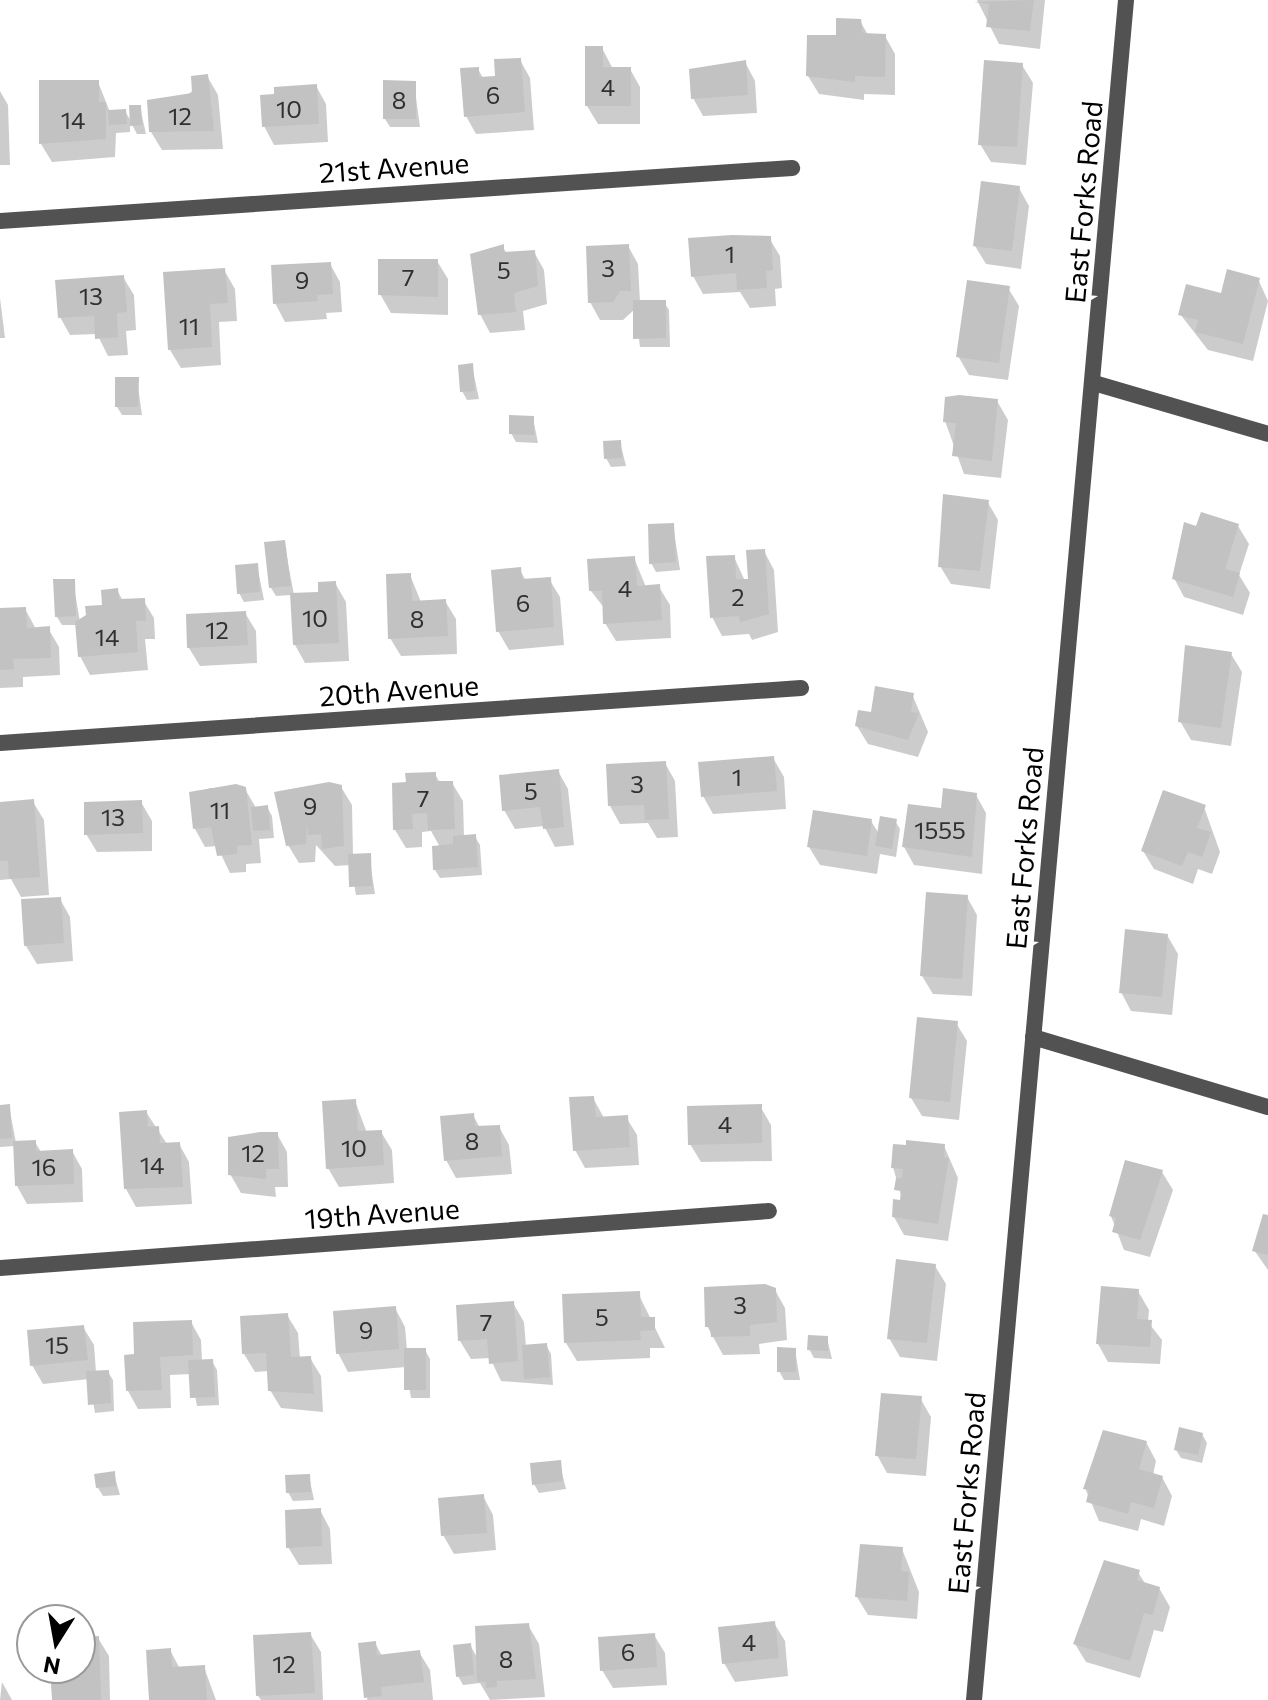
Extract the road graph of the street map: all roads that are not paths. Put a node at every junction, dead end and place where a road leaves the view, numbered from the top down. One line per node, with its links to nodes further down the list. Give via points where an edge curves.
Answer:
1 (1126, 0): 4 (street, East Forks Road)
2 (792, 168): 3 (street, 21st Avenue)
3 (0, 221)
4 (1094, 383): 5 (street); 8 (street, East Forks Road)
5 (1268, 434)
6 (801, 688): 7 (street, 20th Avenue)
7 (0, 743)
8 (1033, 1037): 9 (street); 12 (street, East Forks Road)
9 (1268, 1107)
10 (769, 1211): 11 (street, 19th Avenue)
11 (0, 1268)
12 (974, 1700)

